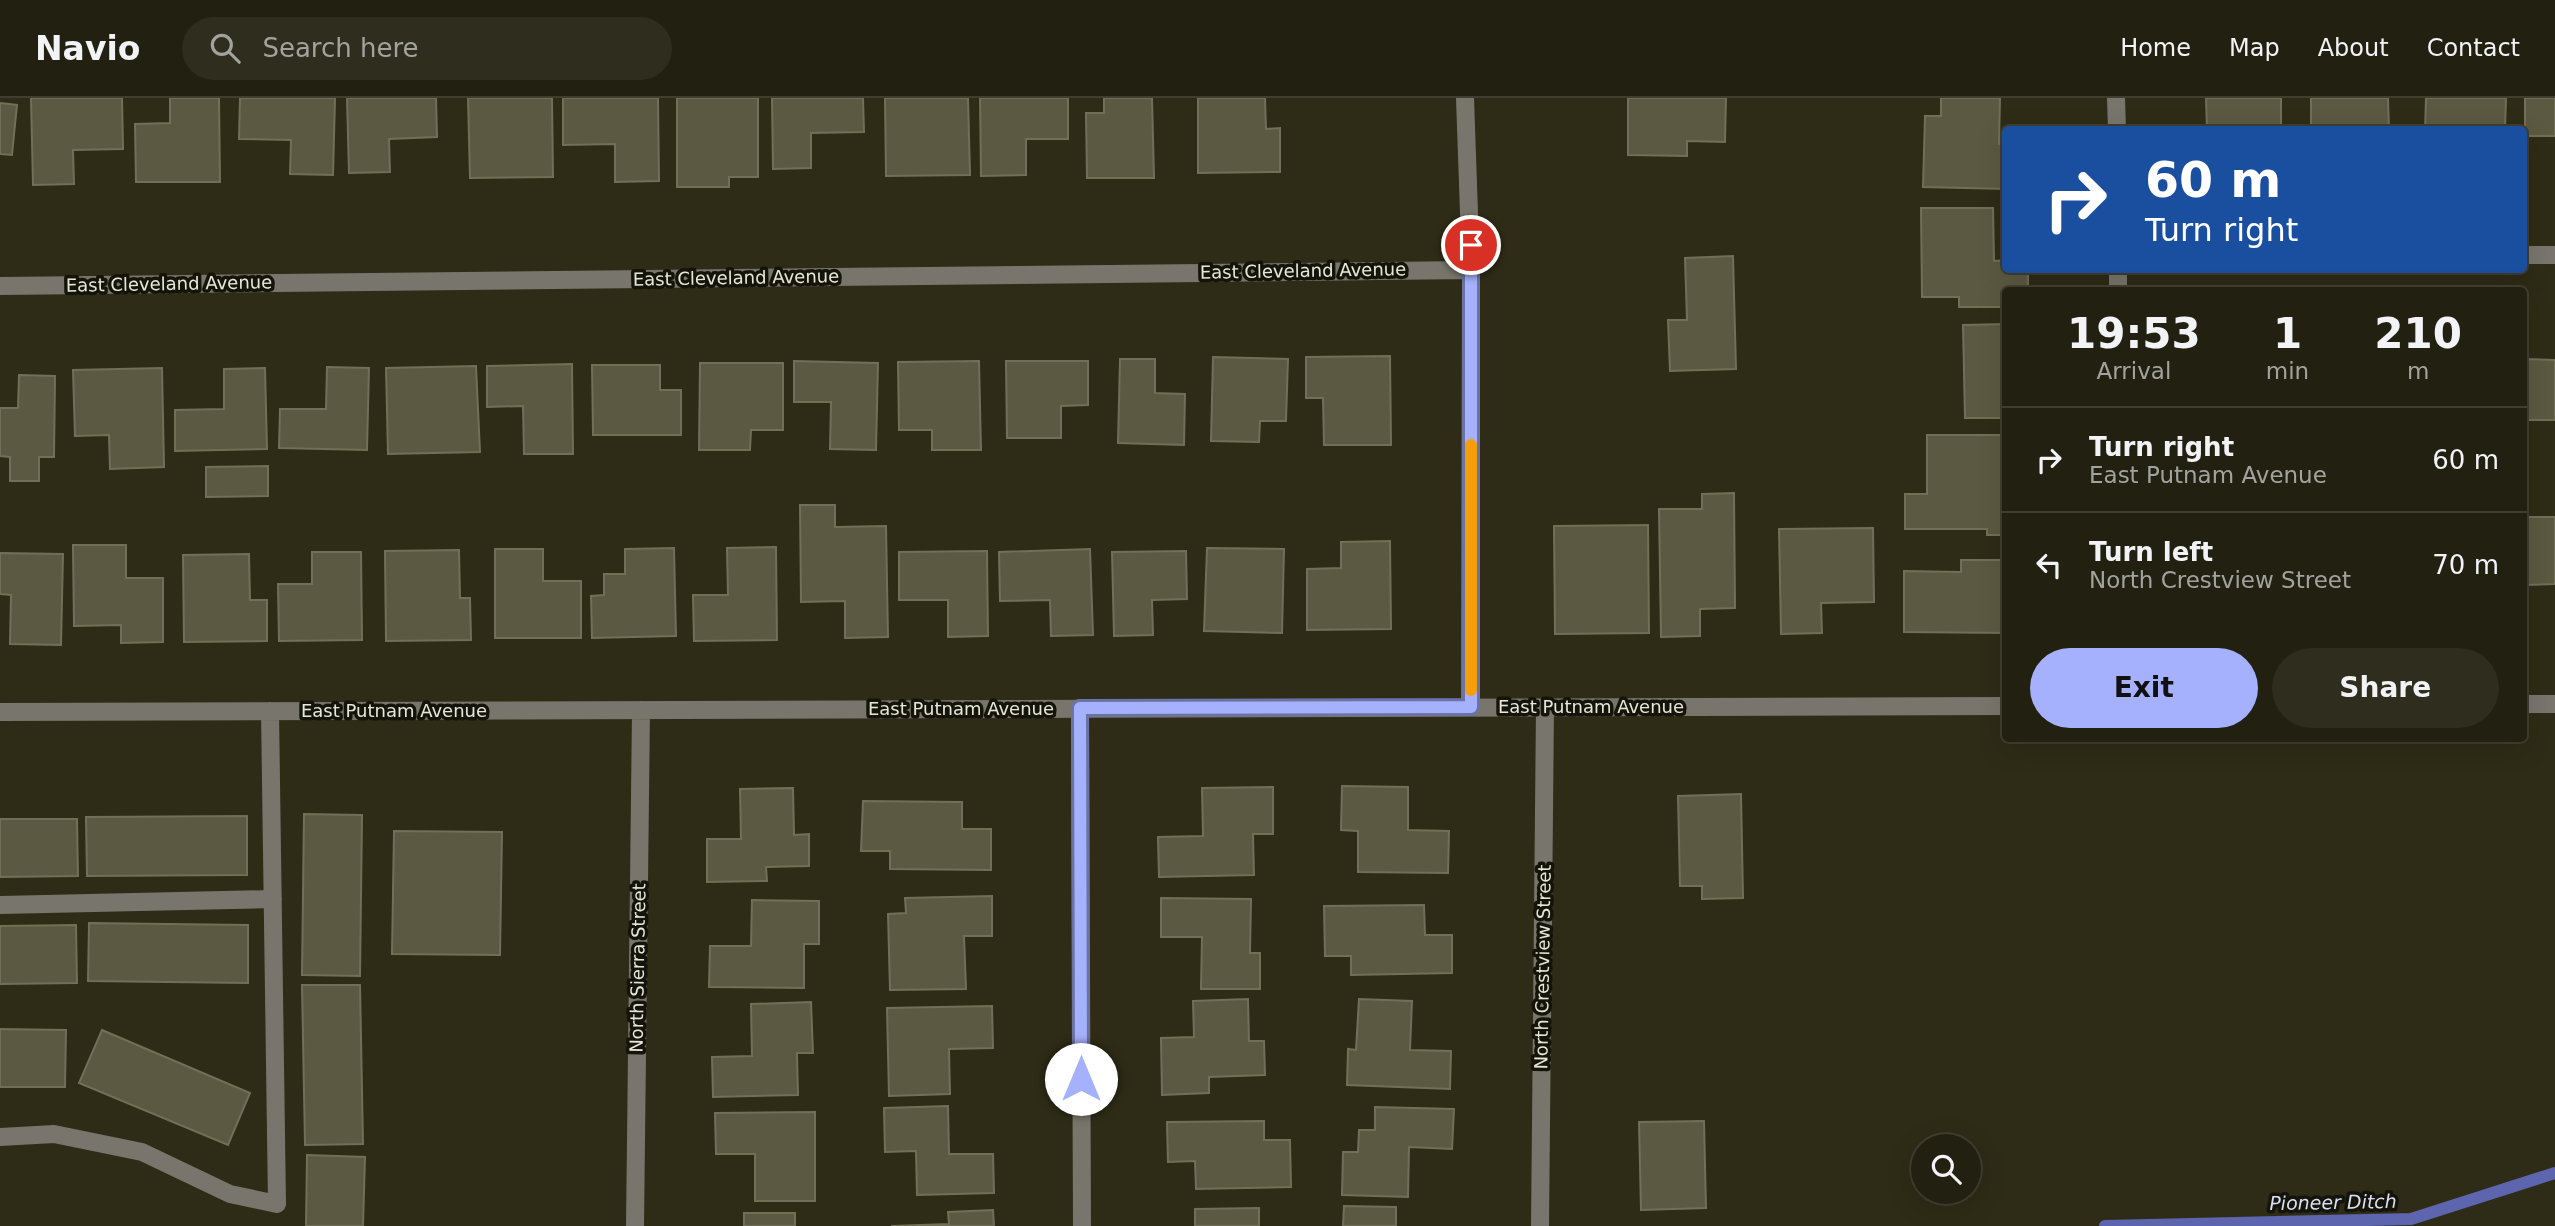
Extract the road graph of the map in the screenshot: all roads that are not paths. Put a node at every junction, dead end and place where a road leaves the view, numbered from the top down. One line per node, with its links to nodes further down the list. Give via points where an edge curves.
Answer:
1 (1465, 98): 6 (street)
2 (2116, 98): 3 (street)
3 (2117, 126)
4 (2527, 255): 5 (street)
5 (2555, 255)
6 (1472, 270): 7 (street, East Cleveland Avenue); 11 (street)
7 (0, 286)
8 (2527, 704): 9 (street)
9 (2555, 704)
10 (2002, 706): 12 (street, East Putnam Avenue)
11 (1471, 707): 12 (street, East Putnam Avenue); 13 (street, East Putnam Avenue)
12 (1545, 707): 22 (street, North Crestview Street)
13 (1080, 708): 14 (street, East Putnam Avenue); 21 (street)
14 (641, 710): 15 (street, East Putnam Avenue); 20 (street, North Sierra Street)
15 (270, 711): 16 (street, East Putnam Avenue); 17 (street)
16 (0, 712)
17 (272, 900): 18 (street); 19 (street, via 277,1204 230,1194 142,1152 54,1134)
18 (0, 905)
19 (0, 1137)
20 (635, 1226)
21 (1082, 1226)
22 (1540, 1226)

